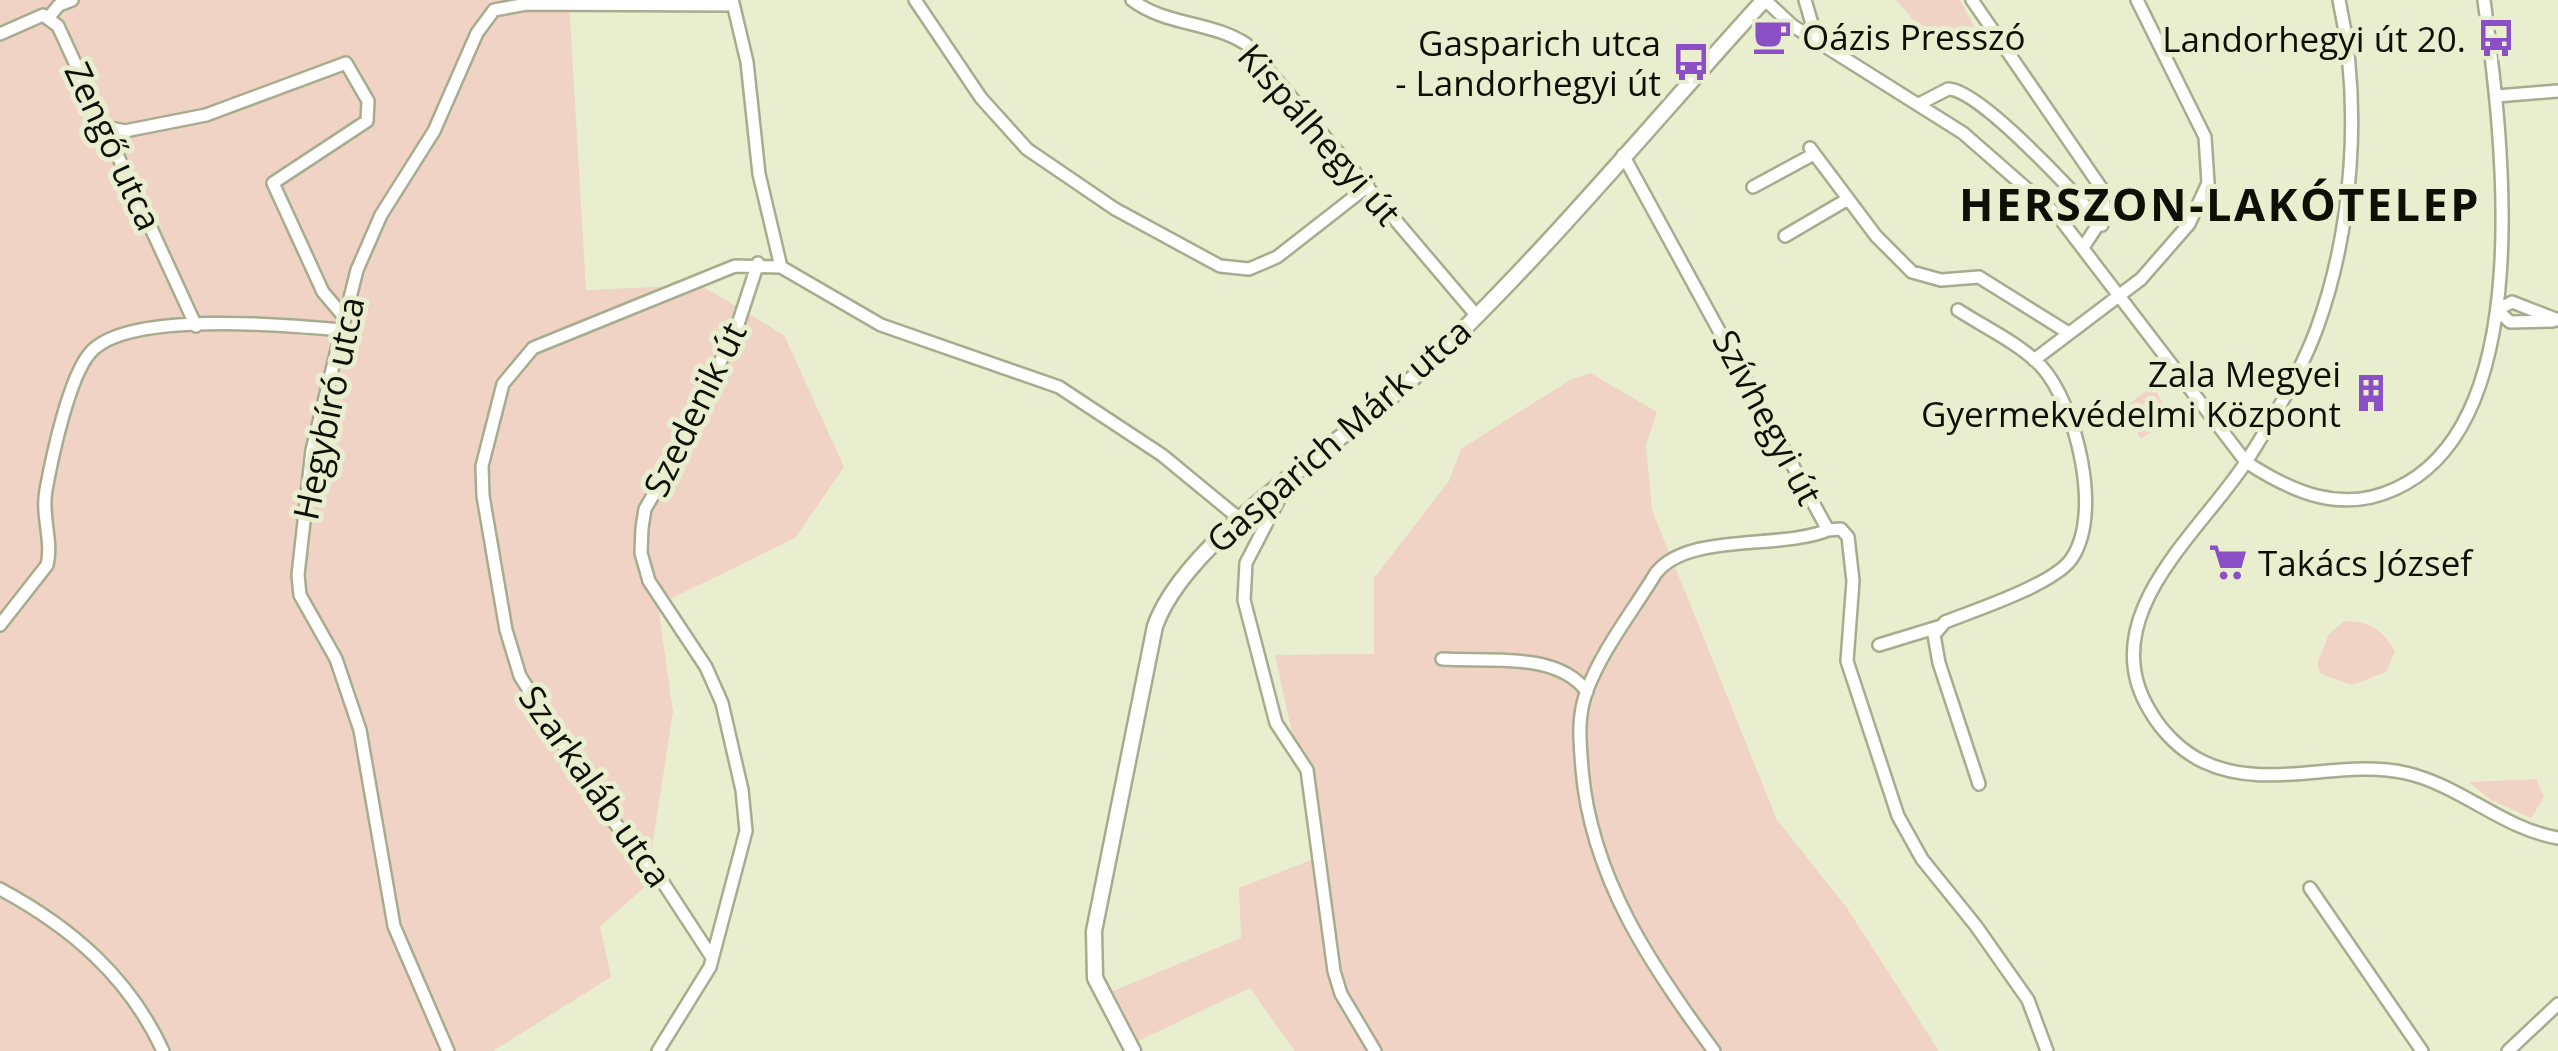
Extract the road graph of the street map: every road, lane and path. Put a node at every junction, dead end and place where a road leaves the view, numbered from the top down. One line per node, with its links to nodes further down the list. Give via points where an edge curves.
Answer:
1 (72, 0): 11 (street)
2 (914, 0): 19 (street, via 981,98 1027,149 1115,209 1220,266 1249,268 1277,258)
3 (1132, 0): 19 (street, Kispálhegyi út, via 1246,44)
4 (1764, 0): 13 (street); 18 (street, Gasparich Márk utca)
5 (1805, 0): 13 (street)
6 (1972, 0): 22 (street, via 2102,189)
7 (2136, 0): 27 (street, via 2199,121 2210,166 2188,224)
8 (2339, 0): 36 (street, via 2350,125 2336,261 2308,349)
9 (2484, 0): 15 (street)
10 (733, 3): 26 (street, via 758,174); 32 (street, Hegybíró utca, via 527,4 494,10 422,154 368,240)
11 (49, 17): 12 (street); 17 (street, Zengő utca)
12 (0, 34)
13 (1818, 41): 16 (street)
14 (2558, 92): 15 (street)
15 (2497, 96): 29 (street, via 2504,188)
16 (1921, 103): 22 (street, via 1948,89 1969,94); 24 (street, via 2020,179)
17 (106, 128): 32 (street, via 126,131 206,114 346,63 368,101 367,121 273,183); 33 (street, Zengő utca)
18 (1623, 155): 30 (street, Gasparich Márk utca); 39 (street, Szívhegyi út)
19 (1368, 186): 30 (street, Kispálhegyi út)
20 (1753, 187): 21 (street, via 1812,151)
21 (1848, 199): 23 (street); 34 (street, via 1912,272 1941,280 1980,277)
22 (2102, 225): 24 (street)
23 (1785, 236)
24 (2084, 246): 27 (street)
25 (758, 264): 26 (street, Szarkaláb utca); 49 (street, Szedenik út, via 738,324 645,509 642,528 649,582 706,668 722,704 742,790 744,850); 49 (street, Szarkaláb utca, via 717,273 533,348 504,384 482,466 506,630 520,676 603,808)
26 (781, 266): 38 (street, via 881,325 1058,387 1162,456)
27 (2121, 296): 34 (street); 36 (street)
28 (1958, 310): 35 (street)
29 (2497, 310): 31 (street, via 2512,302); 36 (street, via 2463,426 2437,461 2402,486 2363,500 2323,498 2284,486)
30 (1476, 315): 37 (street, Gasparich Márk utca, via 1414,377)
31 (2558, 320)
32 (344, 324): 33 (street); 52 (street, Hegybíró utca, via 312,450 300,595 343,677 360,730 394,926)
33 (196, 326): 40 (street, via 124,332 87,355 45,494 47,566)
34 (2068, 332): 35 (street)
35 (2034, 360): 41 (street, via 2061,398 2076,439 2085,494 2080,543 2052,575)
36 (2246, 462): 46 (street, via 2139,614 2134,662 2155,719 2185,750 2225,769 2404,773 2522,830)
37 (1288, 482): 38 (street, Gasparich Márk utca); 55 (street, via 1246,564 1246,621 1280,734 1308,770 1328,940 1341,994)
38 (1241, 520): 54 (street, Gasparich Márk utca, via 1192,564 1155,626 1096,913 1093,962 1102,998)
39 (1828, 530): 44 (street, via 1802,540 1717,547 1670,559); 57 (street, Szívhegyi út, via 1848,537 1853,581 1846,661 1906,836 2028,1000)
40 (0, 625)
41 (1938, 627): 42 (street); 45 (street, via 1939,663)
42 (1879, 646)
43 (1442, 659): 44 (street, via 1537,664 1576,678)
44 (1586, 692): 56 (street, via 1580,744 1585,808 1600,856 1652,965)
45 (1979, 784)
46 (2558, 838)
47 (2310, 888): 58 (street)
48 (0, 889): 51 (street, via 81,940 141,1009)
49 (712, 956): 53 (street, Szedenik út)
50 (2558, 1004): 59 (street)
51 (163, 1051)
52 (448, 1051)
53 (658, 1051)
54 (1133, 1051)
55 (1375, 1051)
56 (1714, 1051)
57 (2047, 1051)
58 (2422, 1051)
59 (2508, 1051)

